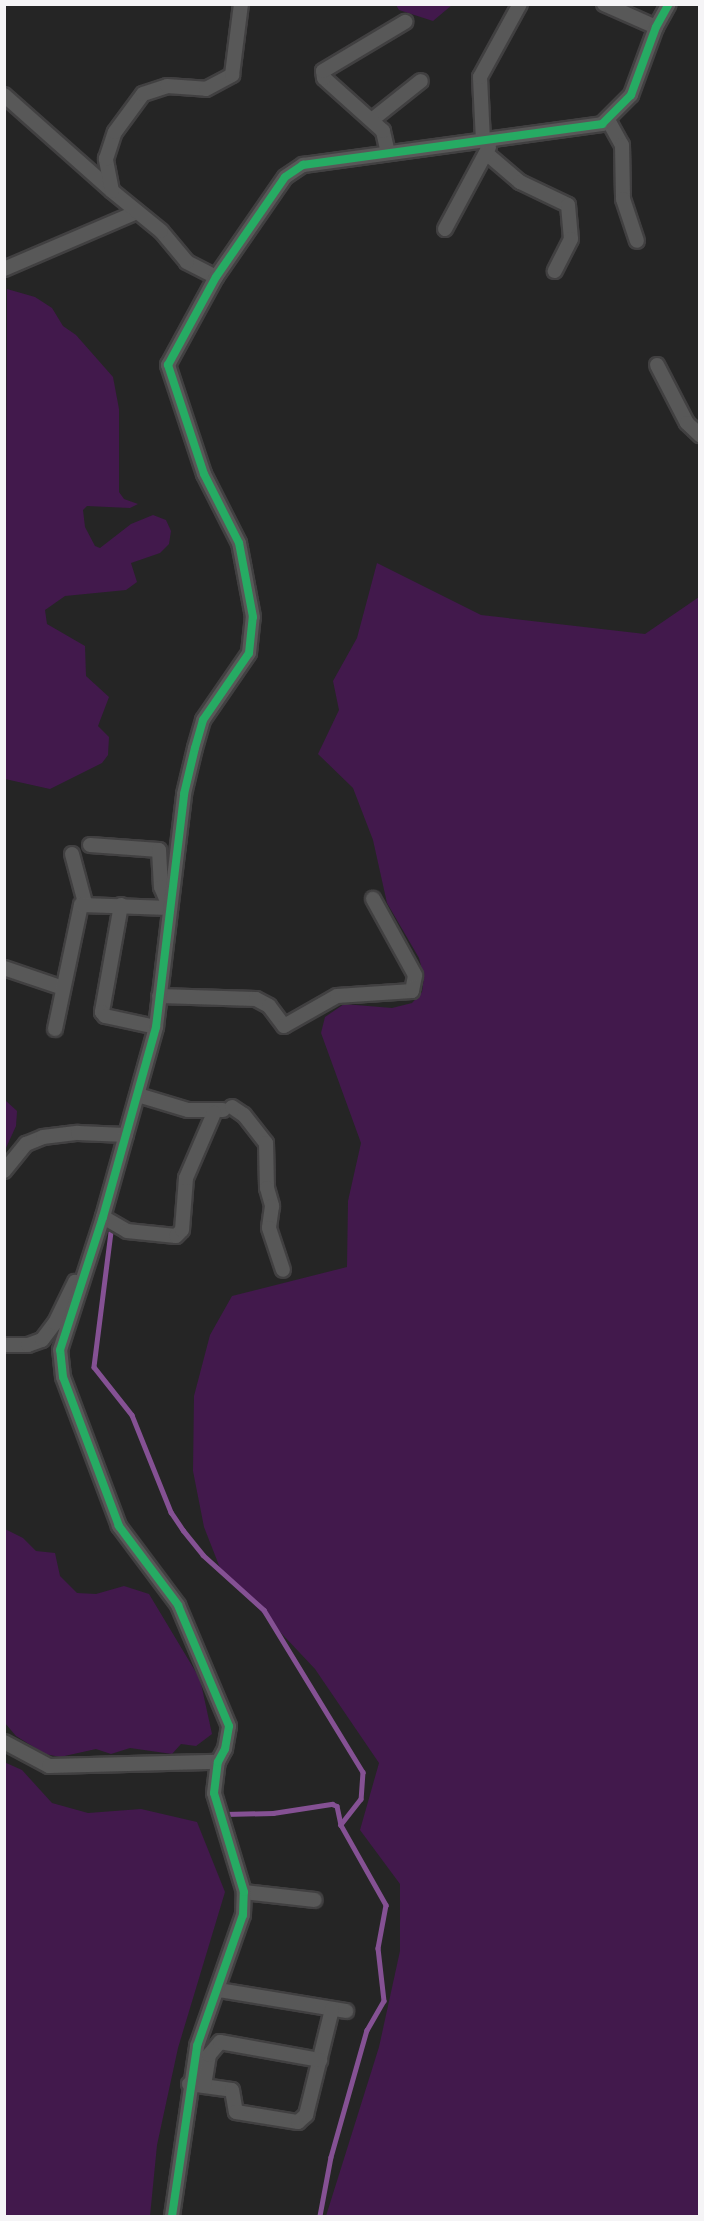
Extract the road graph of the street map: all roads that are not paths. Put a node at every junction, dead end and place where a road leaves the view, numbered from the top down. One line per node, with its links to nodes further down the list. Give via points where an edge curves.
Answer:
1 (241, 4): 13 (street, via 231,75 206,88 167,86 143,94 116,132 106,159)
2 (520, 4): 11 (street, via 480,77)
3 (604, 4): 6 (street)
4 (669, 4): 6 (street)
5 (405, 22): 9 (street, via 323,71 324,78)
6 (656, 27): 10 (street, via 632,95)
7 (421, 81): 9 (street)
8 (4, 95): 13 (street)
9 (373, 119): 12 (street, via 383,131)
10 (608, 120): 11 (street, via 582,130); 16 (street, via 622,145 623,199)
11 (487, 144): 12 (street); 15 (street); 18 (street, via 520,182 568,206 571,239)
12 (388, 153): 19 (street, via 303,165 285,177)
13 (112, 191): 14 (street)
14 (137, 212): 17 (street); 19 (street, via 187,262)
15 (445, 229)
16 (637, 241)
17 (4, 268)
18 (555, 271)
19 (216, 277): 27 (street, via 168,365 204,474 239,543 253,617 249,653 203,720 195,748 184,794)
20 (657, 365): 21 (street, via 687,423)
21 (699, 435)
22 (90, 845): 27 (street, via 159,850 161,887)
23 (72, 854): 25 (street)
24 (373, 899): 30 (street, via 416,975 412,991 337,996 284,1026 269,1006 256,999)
25 (85, 903): 26 (street); 29 (street, via 78,912)
26 (121, 905): 27 (street); 31 (street, via 102,1013)
27 (170, 908): 30 (street)
28 (4, 969): 29 (street)
29 (63, 988): 32 (street)
30 (159, 996): 31 (street)
31 (156, 1027): 33 (street)
32 (55, 1029)
33 (138, 1095): 34 (street, via 188,1110); 35 (street)
34 (214, 1113): 37 (street, via 186,1178 182,1230 176,1236 127,1230); 38 (street, via 234,1106 266,1143 267,1188 272,1206 269,1228)
35 (126, 1135): 36 (street, via 78,1133 43,1137 27,1144); 37 (street)
36 (4, 1170)
37 (103, 1218): 39 (street)
38 (283, 1270)
39 (81, 1283): 40 (street, via 72,1284 55,1323 42,1340 28,1345); 42 (street, via 63,1334 63,1377 118,1526 178,1605 223,1704 229,1726)
40 (4, 1345)
41 (4, 1742): 42 (street, via 50,1766)
42 (218, 1762): 43 (street, via 214,1793)
43 (244, 1892): 44 (street); 45 (street, via 239,1930)
44 (315, 1900)
45 (219, 1990): 46 (street, via 339,2010); 47 (street, via 197,2046)
46 (320, 2060): 48 (street, via 220,2042 209,2055); 48 (street, via 306,2115 298,2122 236,2112 232,2090)
47 (189, 2084): 48 (street); 49 (street)
48 (204, 2086)
49 (172, 2217)

